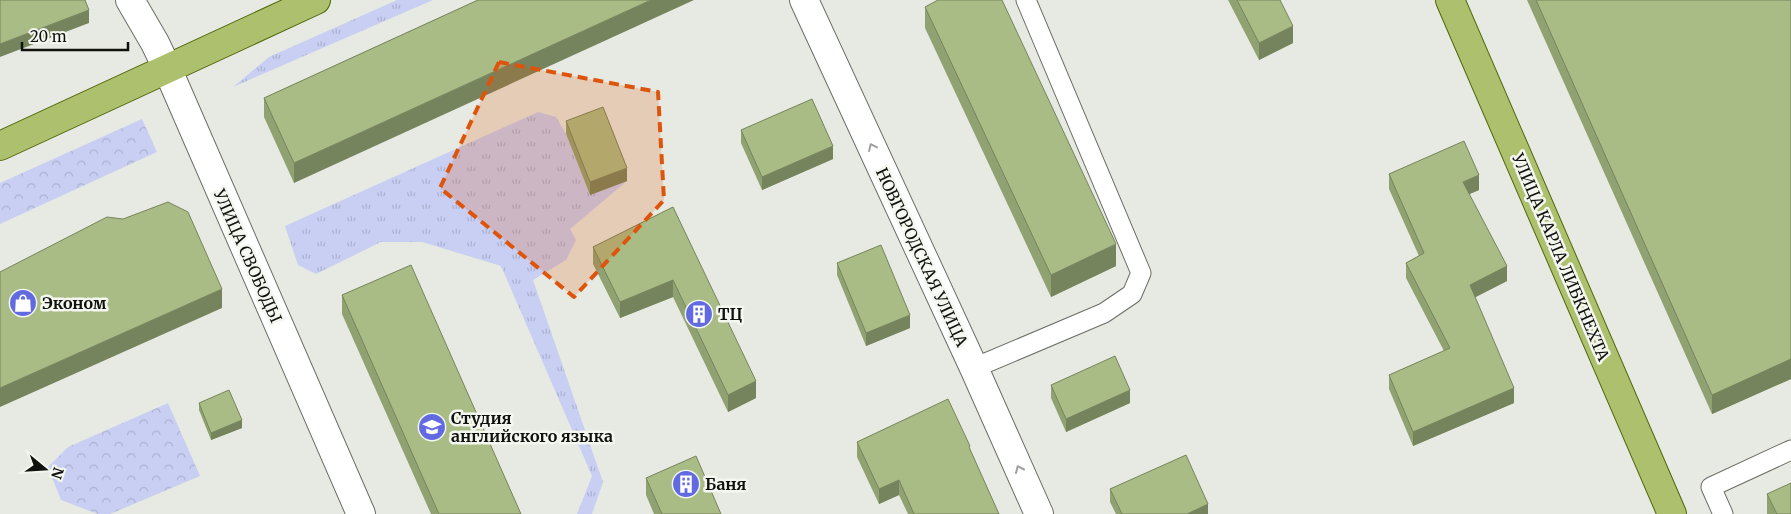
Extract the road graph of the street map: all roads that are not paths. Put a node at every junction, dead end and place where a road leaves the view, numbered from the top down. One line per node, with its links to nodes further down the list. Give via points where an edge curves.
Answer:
1 (130, 0): 6 (street, УЛИЦА СВОБОДЫ)
2 (316, 0): 6 (main road)
3 (804, 0): 8 (street, НОВГОРОДСКАЯ УЛИЦА, one-way to 3)
4 (1026, 0): 8 (lane, via 1141,273 1132,294 1104,313)
5 (1450, 0): 10 (main road, УЛИЦА КАРЛА ЛИБКНЕХТА)
6 (167, 68): 7 (main road); 11 (street, УЛИЦА СВОБОДЫ)
7 (0, 146)
8 (974, 368): 12 (street, НОВГОРОДСКАЯ УЛИЦА, one-way to 8)
9 (1791, 450): 13 (lane, via 1711,487)
10 (1666, 512)
11 (361, 514)
12 (1039, 514)
13 (1723, 514)

